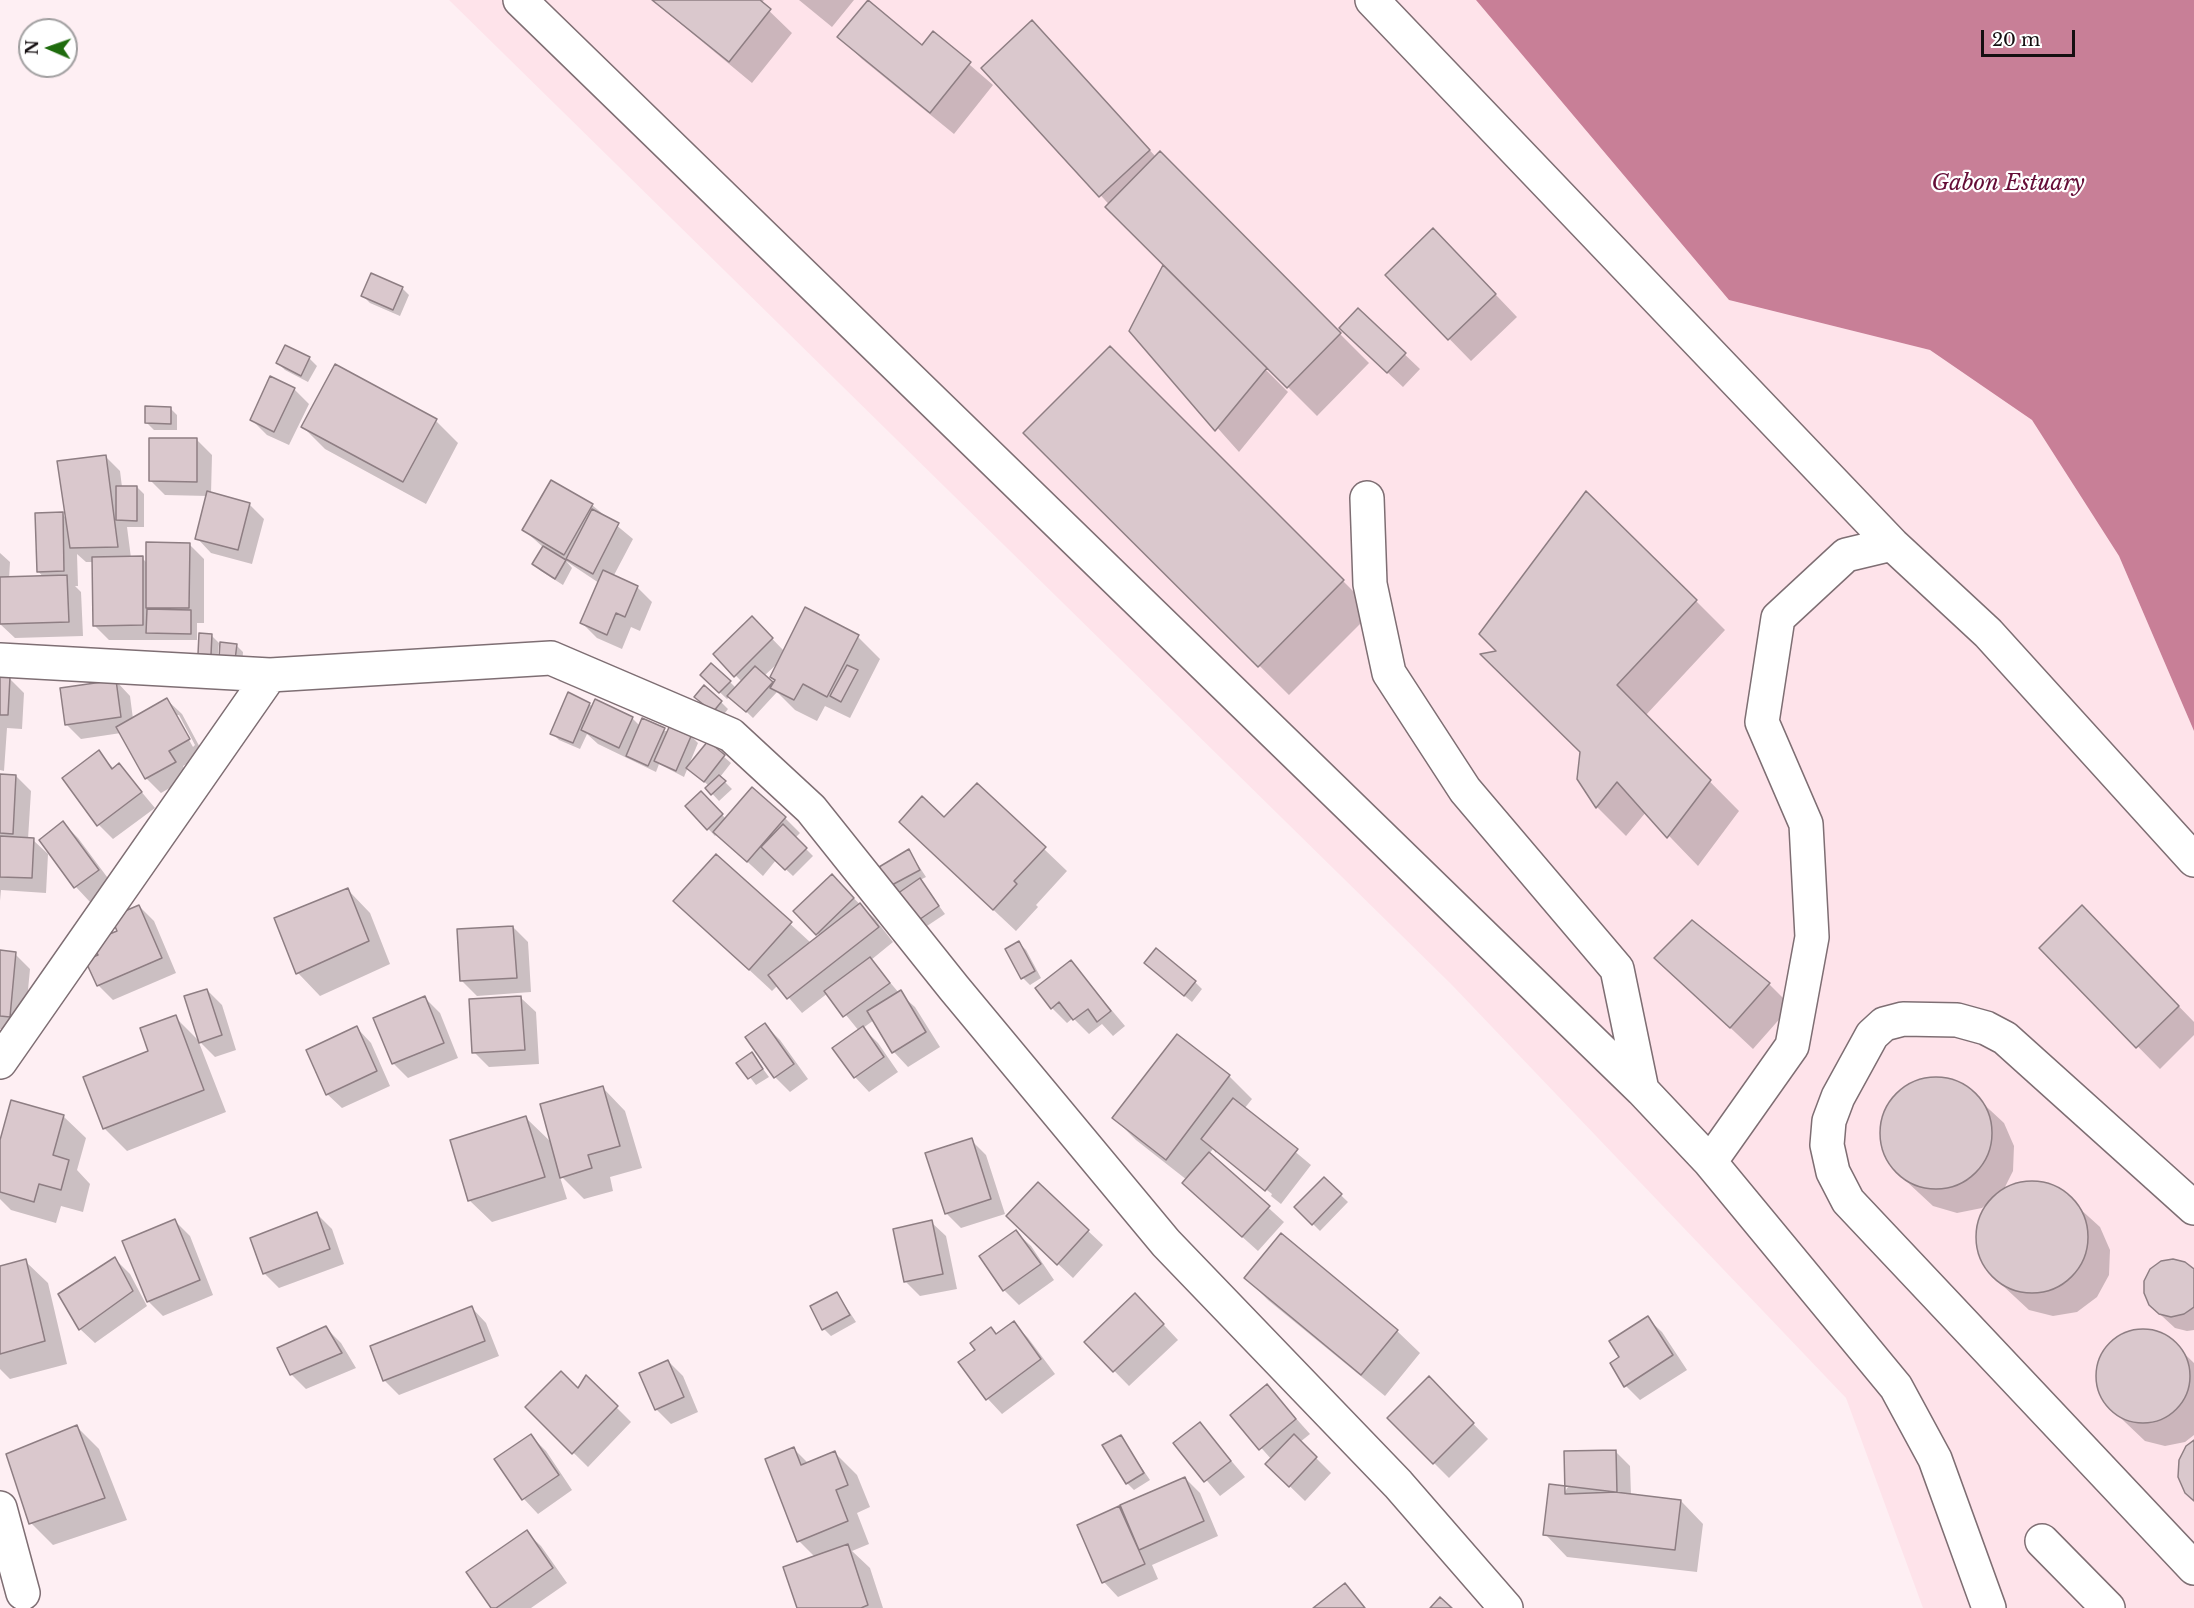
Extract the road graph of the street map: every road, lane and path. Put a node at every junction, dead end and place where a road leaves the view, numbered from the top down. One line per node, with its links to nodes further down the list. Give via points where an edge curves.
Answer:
1 (520, 0): 9 (street)
2 (1372, 0): 4 (street)
3 (1367, 498): 9 (street, via 1370,584 1389,673 1465,790 1617,969)
4 (1892, 544): 7 (street, via 1988,633); 10 (street, via 1846,555 1778,618 1762,722 1806,824 1812,938 1792,1046)
5 (0, 660): 6 (street)
6 (270, 675): 8 (street); 17 (street, via 551,658 731,735 811,809 1166,1243 1398,1484)
7 (2194, 860)
8 (0, 1062)
9 (1642, 1090): 10 (street)
10 (1710, 1162): 18 (street, via 1896,1387 1935,1459)
11 (2194, 1208): 14 (street, via 2006,1038 1957,1020 1903,1019 1884,1024 1866,1046 1829,1121 1827,1145 1833,1172 1848,1201)
12 (0, 1508): 15 (street)
13 (2042, 1540): 16 (street)
14 (2194, 1568)
15 (23, 1593)
16 (2106, 1607)
17 (1506, 1608)
18 (1989, 1608)

